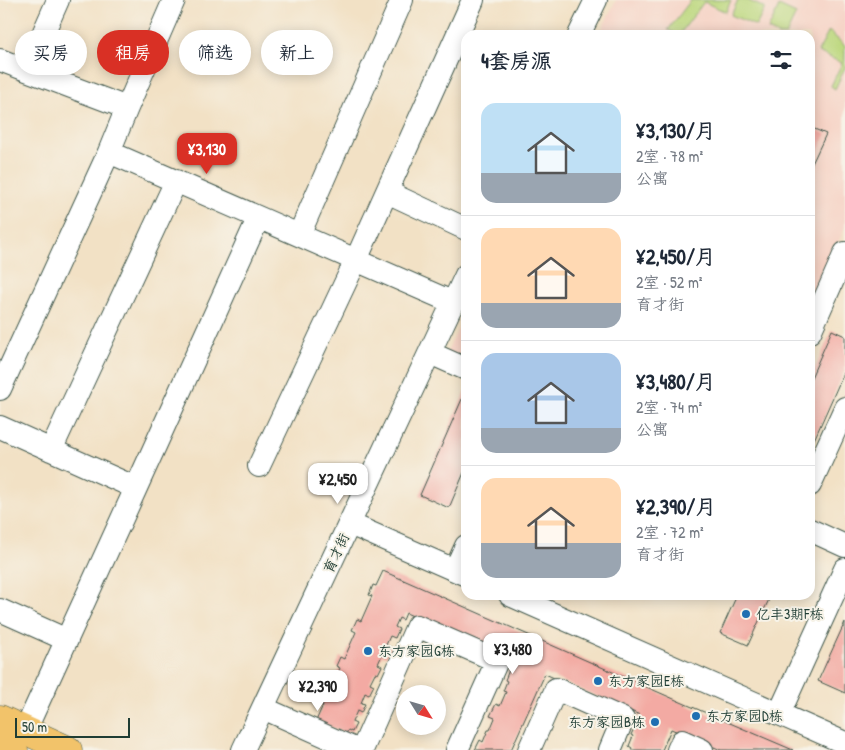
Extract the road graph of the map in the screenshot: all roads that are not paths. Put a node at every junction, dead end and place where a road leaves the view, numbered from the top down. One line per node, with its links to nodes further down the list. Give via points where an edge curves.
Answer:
1 (58, 0): 6 (street)
2 (174, 0): 11 (street)
3 (402, 0): 17 (street)
4 (596, 0): 7 (street)
5 (468, 2): 14 (street)
6 (44, 30)
7 (581, 30)
8 (0, 60): 9 (street)
9 (15, 66)
10 (39, 75): 11 (street)
11 (127, 108): 12 (street)
12 (109, 152): 13 (street); 25 (street)
13 (176, 181): 15 (street); 28 (street)
14 (387, 192): 16 (street); 19 (street)
15 (258, 219): 17 (street); 31 (street)
16 (461, 227)
17 (299, 235): 19 (street)
18 (845, 253): 22 (street)
19 (356, 260): 21 (street); 29 (street)
20 (461, 287): 21 (street, 育才街)
21 (454, 302): 23 (street, 育才街)
22 (815, 321)
23 (430, 353): 24 (street); 32 (street, 育才街)
24 (461, 367)
25 (0, 389)
26 (845, 408): 30 (street)
27 (0, 427): 28 (street)
28 (51, 450): 31 (street)
29 (259, 466)
30 (815, 474)
31 (136, 488): 39 (street)
32 (350, 524): 36 (street); 40 (street, 育才街)
33 (815, 532): 34 (street)
34 (845, 546)
35 (845, 569): 41 (street)
36 (460, 573)
37 (521, 600): 41 (street)
38 (0, 610): 39 (street)
39 (67, 640): 43 (street)
40 (263, 708): 47 (street, 育才街); 48 (street)
41 (779, 714): 45 (street)
42 (0, 719): 43 (highway)
43 (20, 740): 44 (highway); 46 (highway)
44 (0, 744)
45 (845, 744)
46 (68, 750)
47 (243, 750)
48 (357, 750)
49 (362, 750): 50 (street, via 417,626 497,661)
50 (457, 750)
51 (529, 750): 52 (street, via 556,689 623,720)
52 (610, 750)
53 (678, 750): 54 (street, via 682,741)
54 (702, 750)

